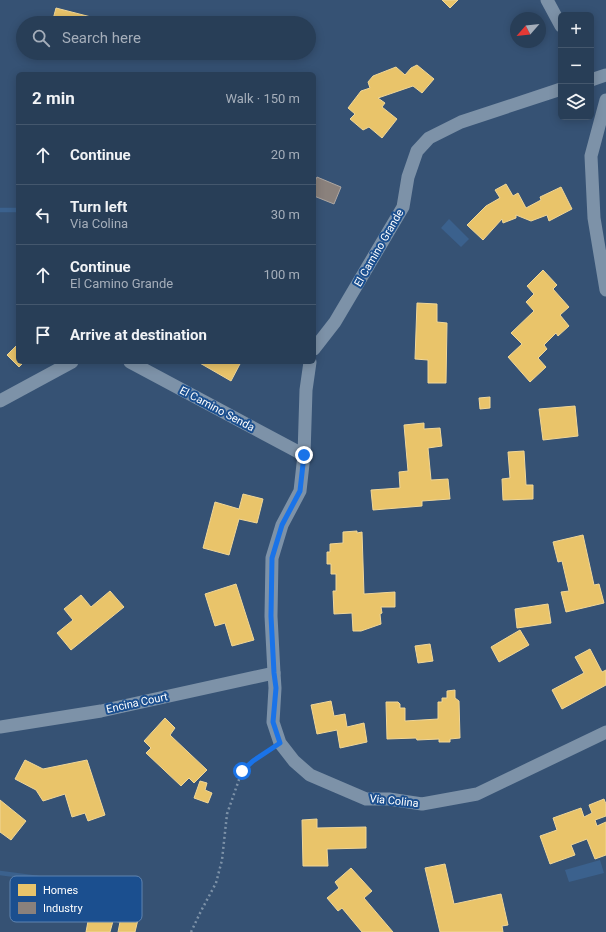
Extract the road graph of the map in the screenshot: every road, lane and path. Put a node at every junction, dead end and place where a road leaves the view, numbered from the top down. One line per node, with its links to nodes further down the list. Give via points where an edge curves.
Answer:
1 (547, 0): 2 (street)
2 (558, 20)
3 (606, 75): 4 (street)
4 (594, 79)
5 (558, 90): 8 (street, El Camino Grande, via 461,122 430,138 417,151 408,177 404,208 335,322)
6 (606, 100): 7 (street, via 592,156 594,218)
7 (606, 290)
8 (316, 346)
9 (68, 364): 12 (street)
10 (134, 364): 13 (street, El Camino Senda)
11 (310, 364): 13 (street, via 306,390)
12 (0, 401)
13 (304, 455): 14 (street, via 300,491 282,525 272,558 271,616)
14 (274, 673): 15 (street, Encina Court, via 101,711); 17 (street, Via Colina, via 276,688 273,722)
15 (0, 727)
16 (606, 732): 17 (street, Via Colina, via 477,794 422,804 389,799 366,799 310,775 294,761)
17 (280, 743): 18 (path, via 242,771 227,814 222,860 216,883)
18 (191, 932)

